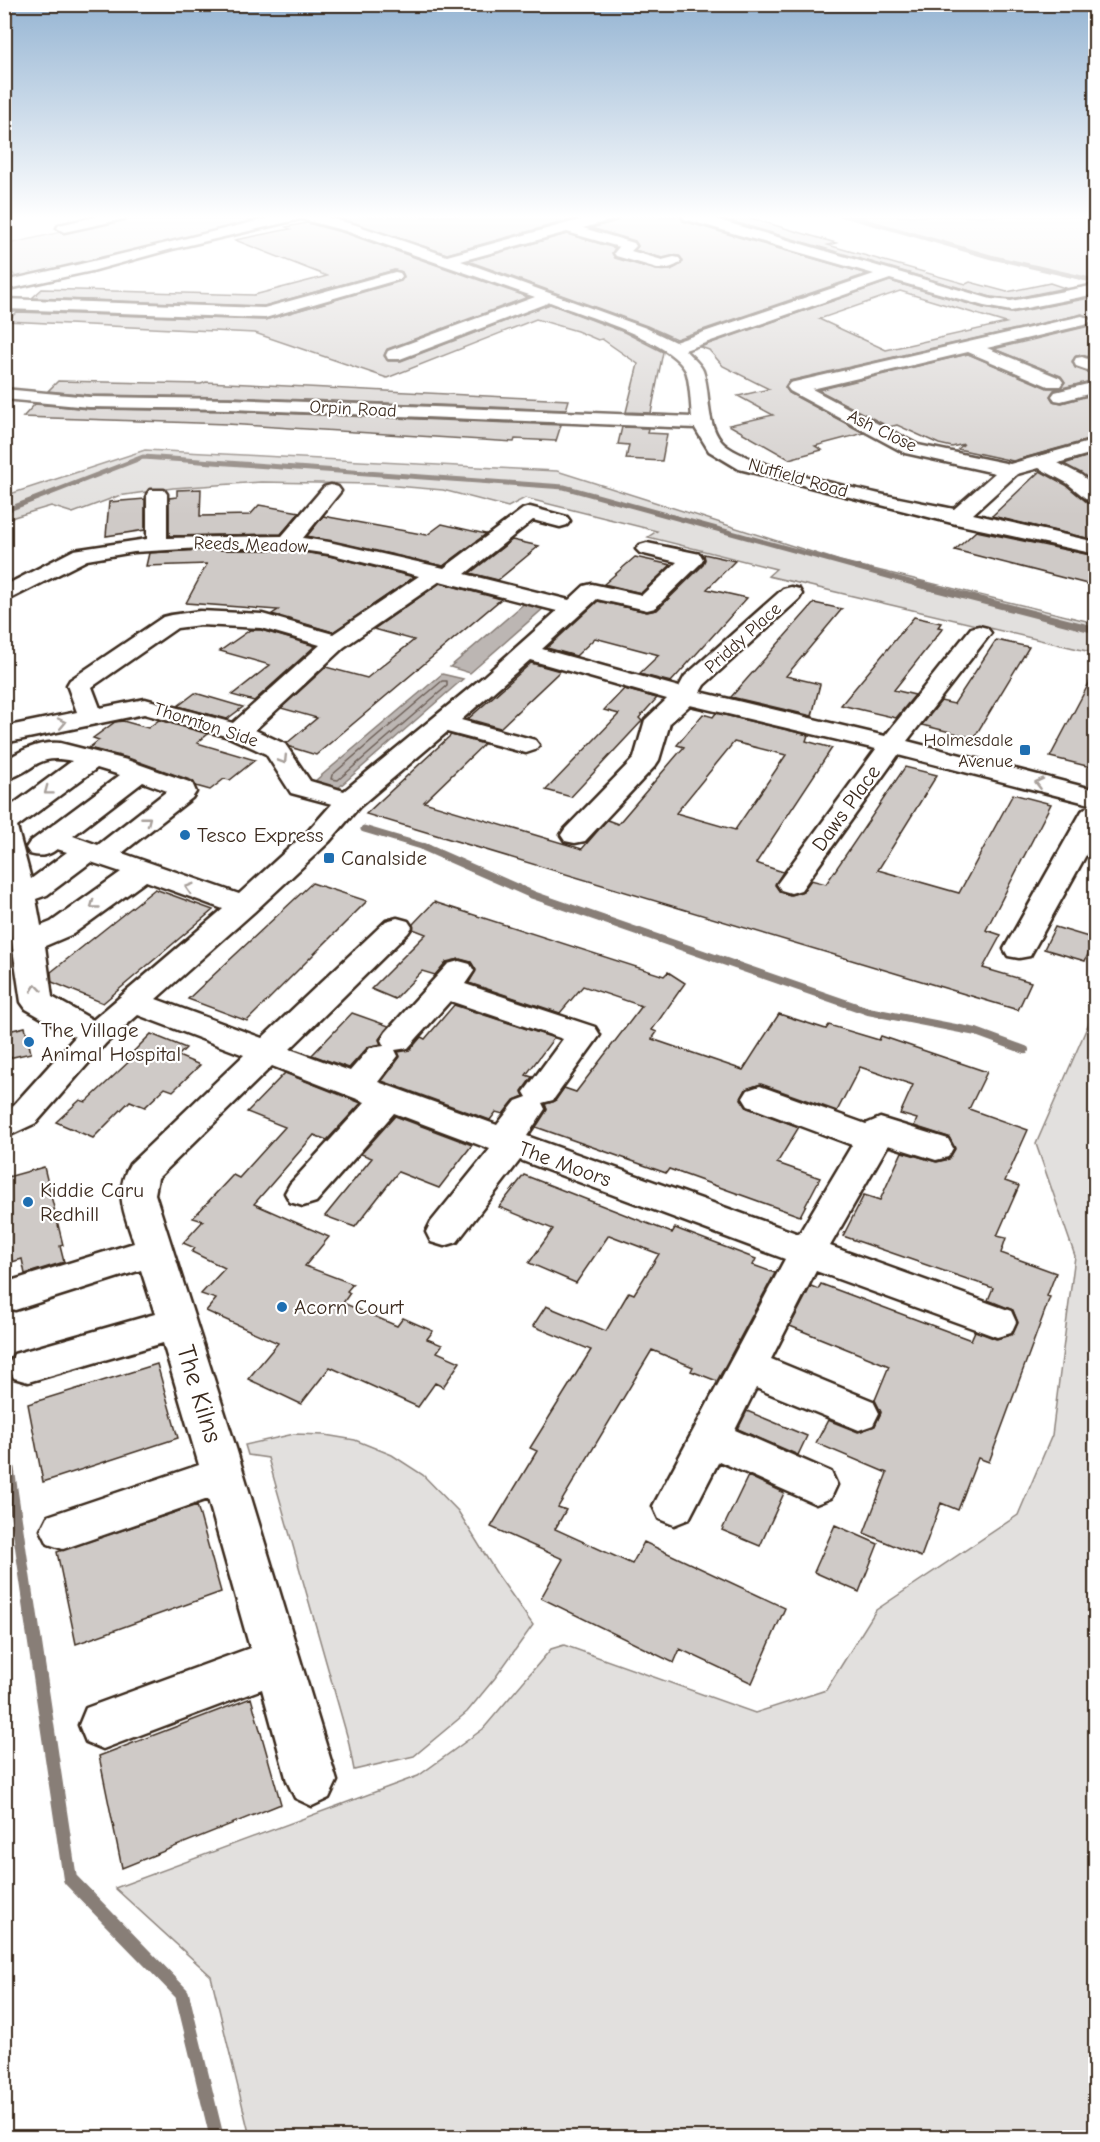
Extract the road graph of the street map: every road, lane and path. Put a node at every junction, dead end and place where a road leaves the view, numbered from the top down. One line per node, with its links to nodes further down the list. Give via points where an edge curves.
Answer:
1 (499, 316): 8 (street)
2 (600, 316): 7 (street, Nutfield Road)
3 (769, 316): 7 (street)
4 (1069, 316): 5 (street)
5 (1089, 323): 6 (street)
6 (968, 346): 9 (street, via 1058,389); 12 (street, Ash Close, via 795,387)
7 (673, 347): 13 (street, Nutfield Road, via 694,369)
8 (394, 355)
9 (1095, 387)
10 (4, 394): 13 (street, Orpin Road, via 74,401)
11 (878, 410): 12 (street)
12 (852, 417): 16 (street, Ash Close, via 912,449)
13 (701, 423): 20 (street, Nutfield Road, via 716,447 746,465)
14 (1095, 447): 15 (street)
15 (1041, 461): 16 (street); 19 (street, via 1074,479)
16 (1010, 470): 20 (street)
17 (330, 491): 22 (street)
18 (157, 494): 23 (street)
19 (1095, 497)
20 (956, 518): 24 (street, Nutfield Road)
21 (560, 521): 26 (street, via 530,513)
22 (288, 542): 23 (street, Reeds Meadow); 26 (street, Reeds Meadow)
23 (157, 545): 28 (street, Reeds Meadow, via 95,552 71,559)
24 (1095, 548)
25 (647, 549): 29 (street, via 692,559 647,603 592,591)
26 (442, 574): 29 (street); 31 (street)
27 (791, 594): 33 (street, Priddy Place)
28 (4, 596)
29 (574, 608): 32 (street)
30 (979, 633): 38 (street, Daws Place)
31 (336, 642): 34 (street, via 262,621 171,622 79,685); 36 (street)
32 (530, 646): 33 (street); 35 (street)
33 (689, 689): 38 (street); 47 (street, Priddy Place, via 658,720 646,760)
34 (91, 717): 36 (street, Thornton Side, via 145,706); 37 (street, Thornton Side, one-way to 34)
35 (443, 723): 39 (street); 45 (street)
36 (238, 732): 45 (street, Thornton Side, one-way to 45, via 276,749 300,787)
37 (4, 735)
38 (896, 739): 43 (street); 44 (street, one-way to 38); 52 (street, Daws Place)
39 (526, 745)
40 (92, 759): 41 (street, via 48,750); 42 (street); 49 (street, one-way to 49)
41 (4, 772)
42 (139, 773): 48 (street); 50 (street, one-way to 42, via 183,792 181,787)
43 (1095, 779)
44 (1095, 798)
45 (349, 801): 54 (street, via 319,836)
46 (1095, 811): 57 (street)
47 (576, 835)
48 (52, 838): 49 (street, via 35,851); 50 (street)
49 (7, 839): 53 (street)
50 (94, 854): 51 (street); 53 (street)
51 (141, 870): 54 (street, one-way to 51); 56 (street, one-way to 56, via 62,928)
52 (791, 884)
53 (20, 895): 56 (street)
54 (244, 906): 58 (street)
55 (397, 927): 60 (street, The Kilns)
56 (29, 942): 59 (street, one-way to 56, via 37,1002)
57 (1019, 949)
58 (135, 1002): 59 (street); 60 (street, The Moors)
59 (94, 1035): 64 (street, via 24,1115)
60 (265, 1052): 61 (street, The Moors); 70 (street, The Kilns, via 142,1173 137,1194)
61 (355, 1086): 62 (street, The Moors); 66 (street, via 453,979 584,1035 534,1100)
62 (388, 1098): 66 (street, The Moors); 68 (street)
63 (760, 1098): 65 (street)
64 (4, 1126)
65 (873, 1140): 67 (street, via 880,1130); 71 (street)
66 (508, 1143): 69 (street); 71 (street, The Moors)
67 (936, 1148)
68 (303, 1193)
69 (444, 1232)
70 (154, 1251): 72 (street); 74 (street, The Kilns)
71 (806, 1254): 73 (street, The Moors); 76 (street)
72 (15, 1295)
73 (997, 1322)
74 (177, 1323): 75 (street); 79 (street, The Kilns)
75 (28, 1366)
76 (747, 1366): 77 (street); 78 (street)
77 (859, 1413)
78 (710, 1438): 80 (street); 81 (street)
79 (223, 1475): 82 (street); 83 (street, The Kilns)
80 (816, 1485)
81 (674, 1506)
82 (63, 1530)
83 (277, 1661): 84 (street); 85 (street, The Kilns)
84 (103, 1725)
85 (312, 1781)

